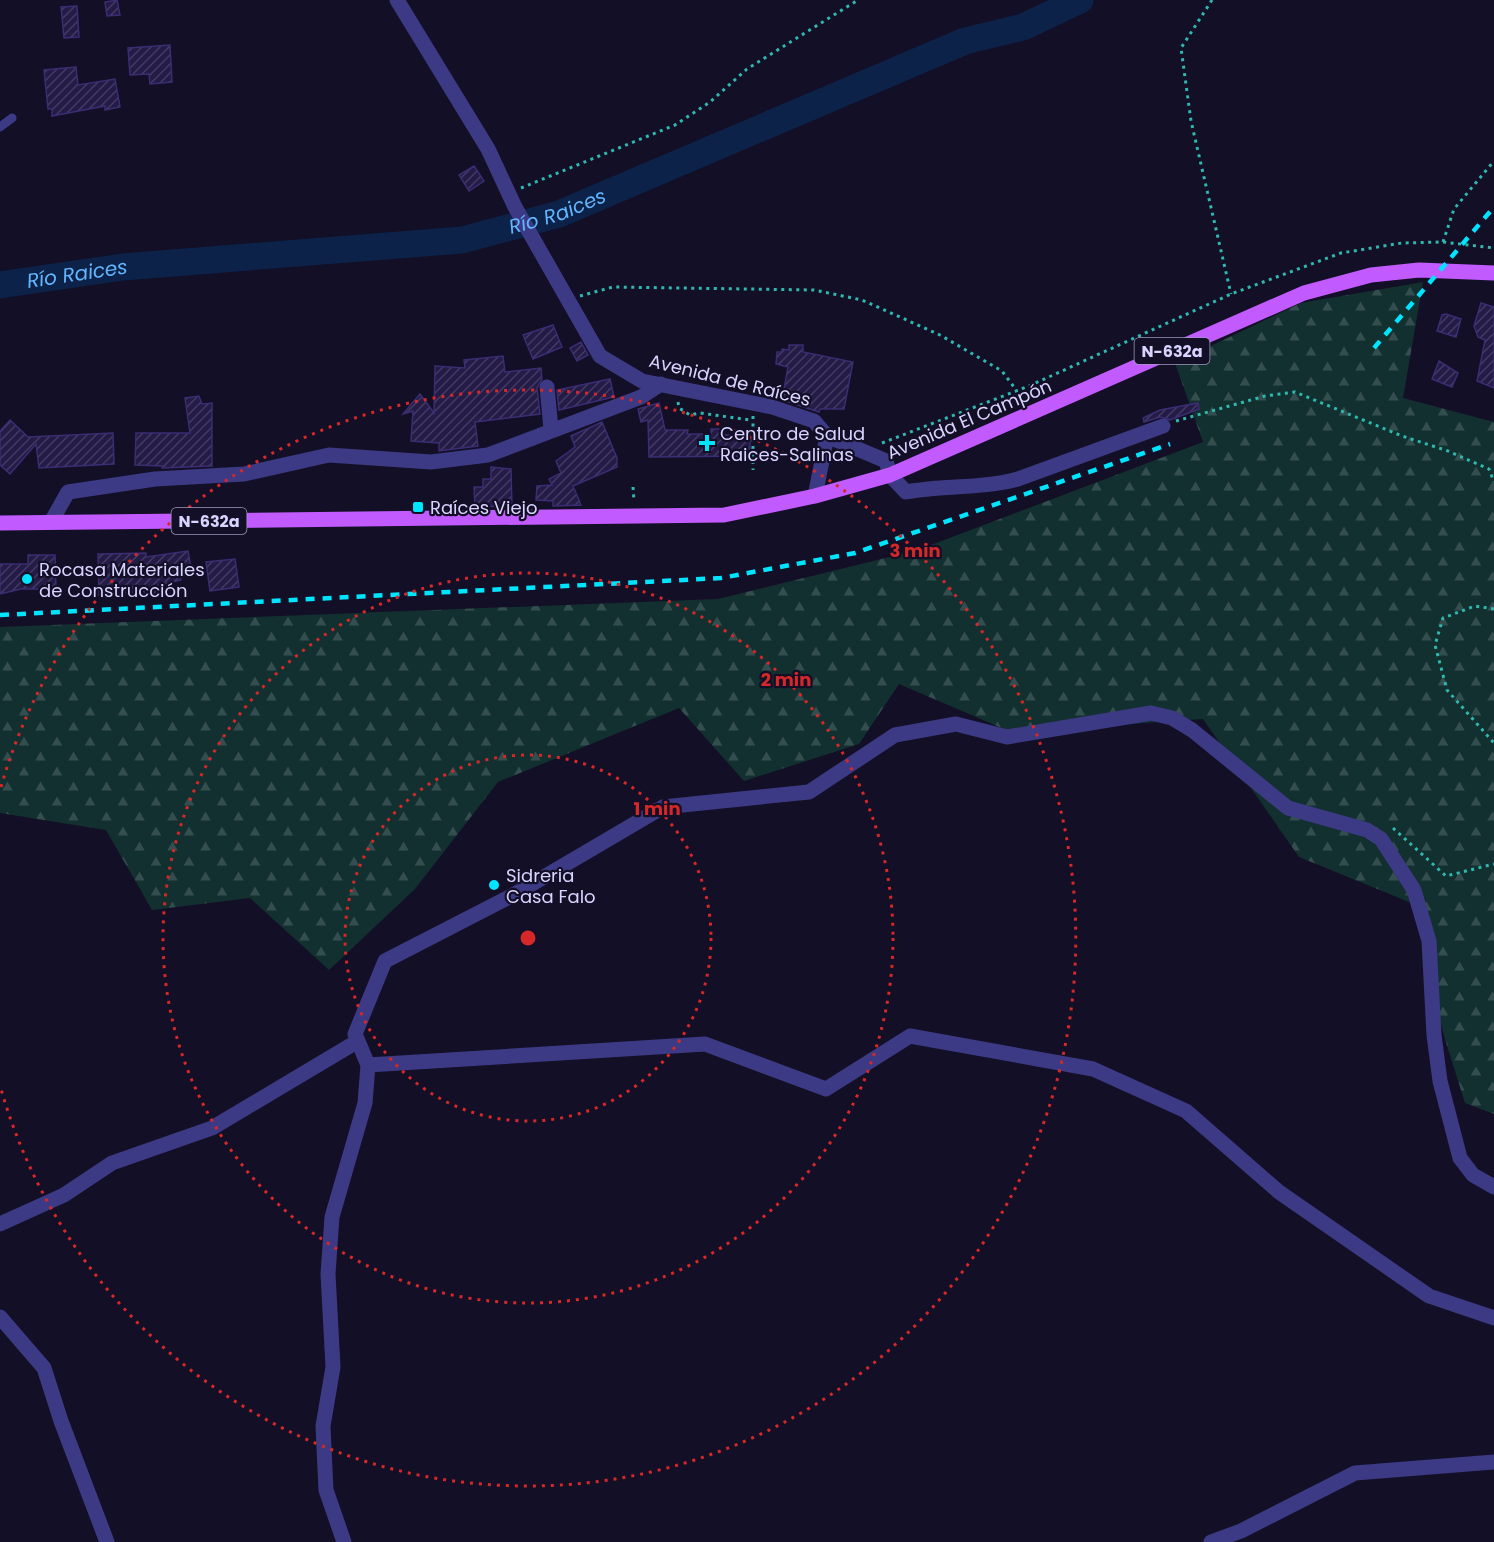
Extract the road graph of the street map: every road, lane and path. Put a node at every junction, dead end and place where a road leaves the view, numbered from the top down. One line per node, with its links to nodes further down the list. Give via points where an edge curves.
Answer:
1 (397, 0): 7 (street, Avenida de Raíces, via 488,149)
2 (858, 0): 7 (path, via 747,69 710,102 675,125 604,152)
3 (1212, 0): 11 (path, via 1181,48 1191,121)
4 (12, 118): 5 (lane)
5 (0, 127)
6 (1494, 161): 8 (path, via 1454,209)
7 (512, 200): 12 (street, Avenida de Raíces)
8 (1443, 242): 9 (path); 11 (path, via 1402,243 1341,254)
9 (1494, 248)
10 (1494, 273): 24 (main road, Avenida El Campón / N-632a, via 1419,270 1371,275 1304,293)
11 (1231, 294): 15 (path)
12 (567, 299): 13 (street, Avenida de Raíces, via 600,356 642,381); 15 (path, via 613,287 814,290 862,300 940,335 1002,371)
13 (661, 384): 20 (street, via 641,397); 21 (street, Avenida de Raíces, via 771,407 814,421)
14 (547, 387): 20 (street)
15 (1017, 391): 22 (path)
16 (679, 408): 18 (path, via 690,415)
17 (753, 409): 18 (path)
18 (753, 420): 23 (path)
19 (1163, 426): 24 (street, via 994,485 906,492); 25 (path, via 1265,396 1295,392 1489,469)
20 (551, 429): 29 (street, via 488,454 431,462 329,455 244,474 154,479 68,492)
21 (827, 436): 22 (street, Avenida de Raíces); 28 (street)
22 (861, 450): 24 (street, Avenida de Raíces, via 886,461)
23 (753, 470)
24 (890, 475): 28 (main road, Avenida El Campón / N-632a)
25 (1494, 482)
26 (633, 487): 27 (path)
27 (634, 496)
28 (815, 496): 29 (main road, Avenida El Campón / N-632a, via 693,517)
29 (51, 522): 30 (main road, Avenida El Campón / N-632a)
30 (0, 523)
31 (1494, 609): 32 (path, via 1475,606 1443,618 1435,645 1447,690)
32 (1494, 743)
33 (1381, 839): 34 (path, via 1382,831 1392,828 1446,876); 35 (street, via 1367,830 1288,808 1192,730 1173,718 1151,713 1007,737 956,724 906,733 896,735 809,792 663,807 515,894 385,961 354,1034); 37 (street, via 1414,890 1429,941 1440,1081 1460,1158 1473,1175)
34 (1494, 864)
35 (358, 1041): 36 (street); 38 (street, via 212,1128 112,1163 64,1195)
36 (368, 1065): 40 (street, via 705,1044 826,1089 910,1035 1093,1069 1186,1111 1279,1192 1429,1296); 43 (street, via 365,1103 332,1217 328,1274 333,1367 323,1426 326,1490)
37 (1494, 1187)
38 (0, 1224)
39 (0, 1317): 42 (street, via 44,1368)
40 (1494, 1318)
41 (1494, 1462): 44 (street, via 1355,1473)
42 (107, 1542)
43 (344, 1542)
44 (1212, 1542)

